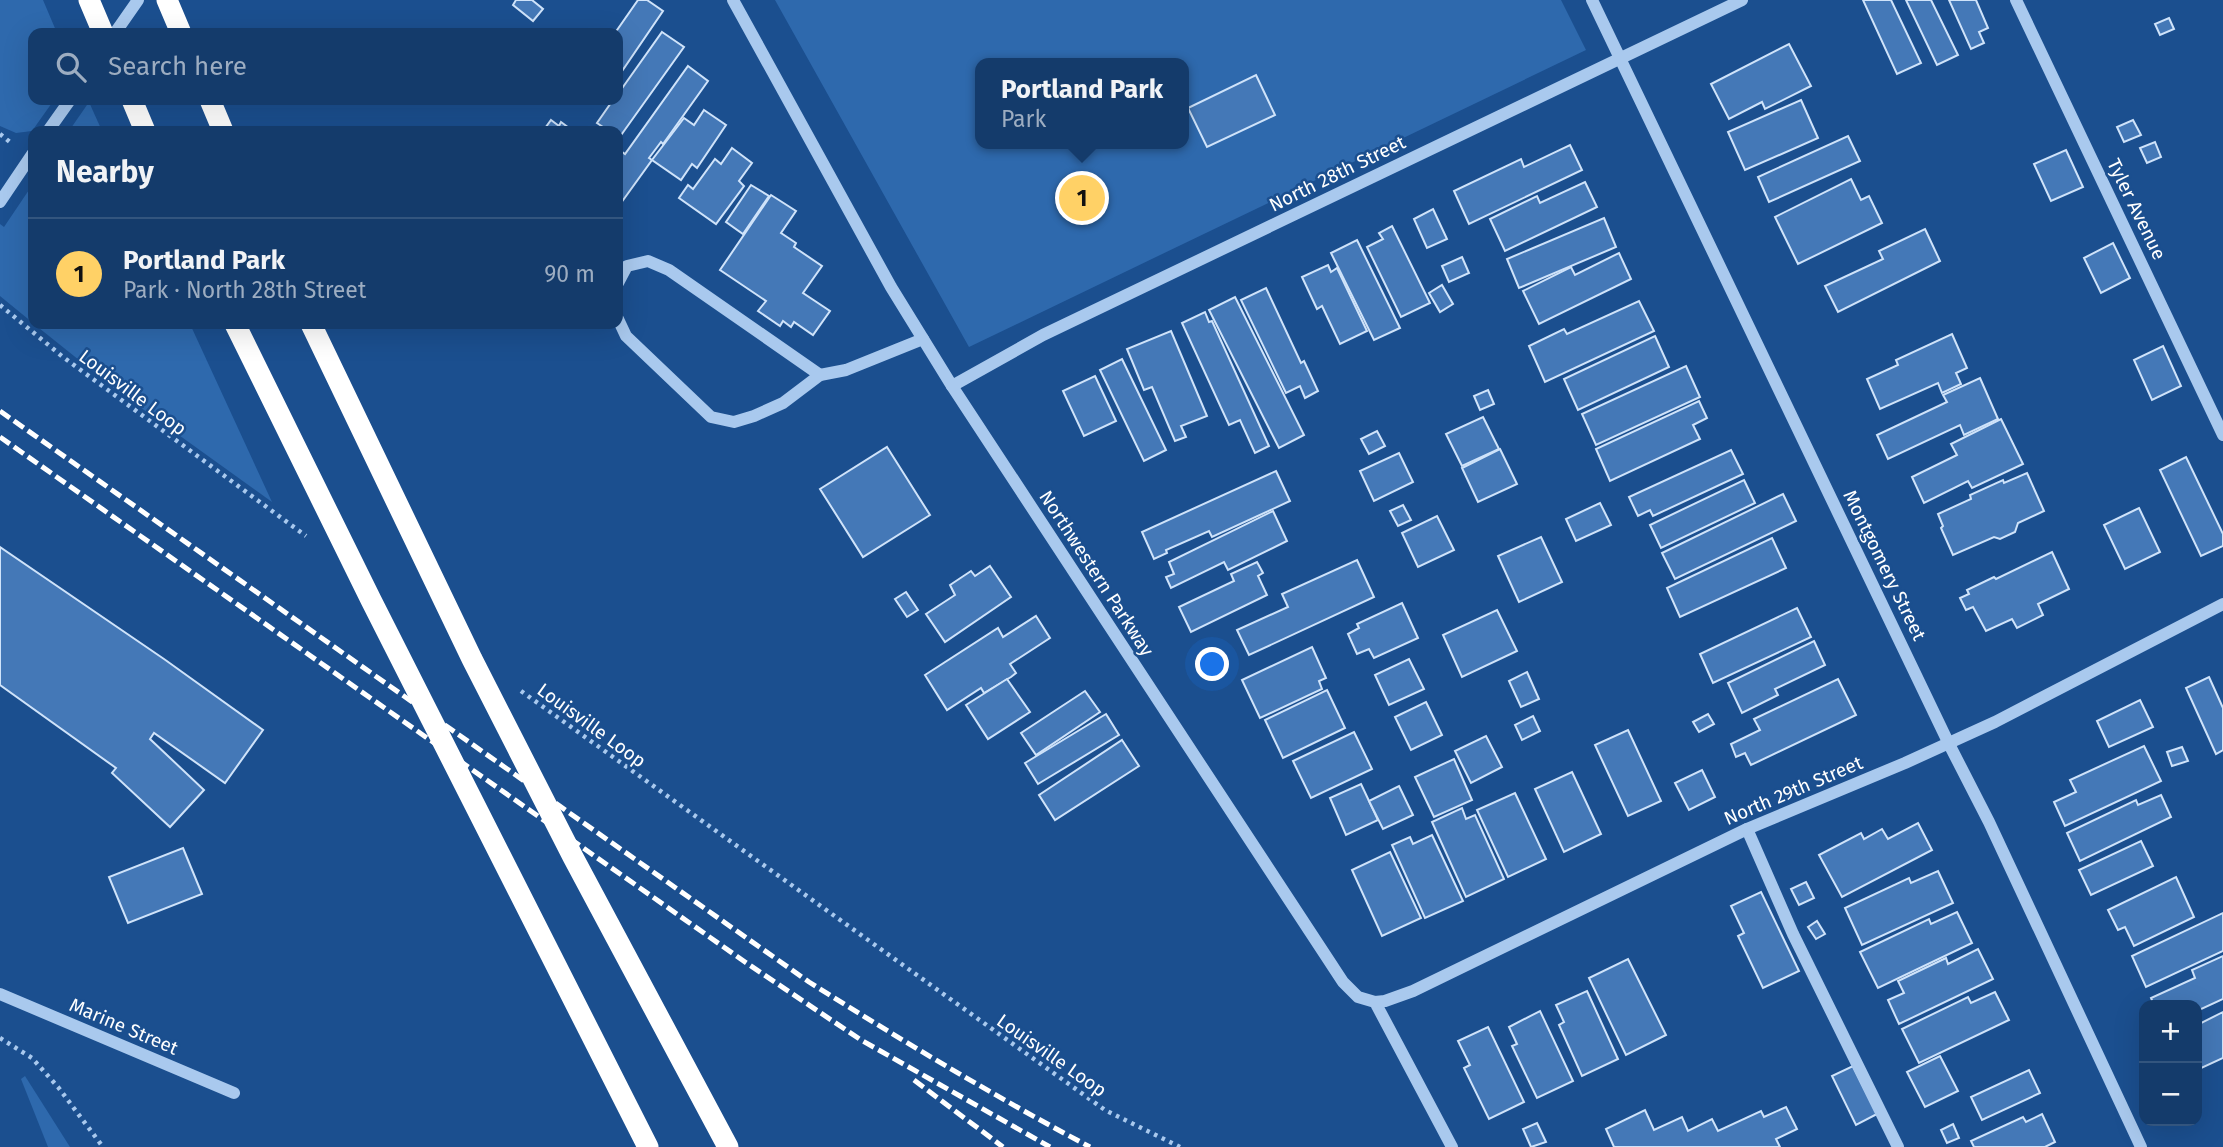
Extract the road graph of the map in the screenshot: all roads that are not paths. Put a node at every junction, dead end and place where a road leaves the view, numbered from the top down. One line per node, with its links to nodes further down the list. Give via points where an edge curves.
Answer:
1 (89, 0): 8 (highway)
2 (138, 0): 9 (street)
3 (167, 0): 10 (highway)
4 (733, 0): 24 (street, Northwestern Parkway)
5 (1592, 0): 11 (street, Montgomery Street)
6 (1742, 0): 11 (street, North 28th Street)
7 (2016, 0): 27 (street, Tyler Avenue)
8 (101, 28)
9 (118, 28)
10 (179, 28)
11 (1619, 59): 26 (street, North 28th Street, via 1043,335); 29 (street, Montgomery Street)
12 (66, 105): 15 (street)
13 (134, 105): 16 (highway)
14 (211, 105): 17 (highway)
15 (52, 126)
16 (143, 126)
17 (221, 126)
18 (28, 160): 19 (street)
19 (0, 202)
20 (623, 274): 25 (street, via 627,266 648,261 669,270)
21 (237, 329): 34 (highway)
22 (313, 329): 35 (highway, via 472,659)
23 (623, 329): 25 (street, via 711,416 734,422 783,403)
24 (923, 339): 25 (street, via 846,370); 26 (street, Northwestern Parkway)
25 (820, 375)
26 (952, 386): 32 (street, Northwestern Parkway, via 1343,982 1358,997)
27 (2223, 435)
28 (2223, 604): 29 (street, North 29th Street)
29 (1949, 744): 30 (street, North 29th Street); 38 (street, Montgomery Street)
30 (1747, 829): 32 (street, North 29th Street, via 1413,991); 37 (street)
31 (0, 993): 33 (street, Marine Street)
32 (1375, 1002): 36 (street)
33 (234, 1093)
34 (648, 1147)
35 (728, 1147)
36 (1451, 1147)
37 (1898, 1147)
38 (2141, 1147)

